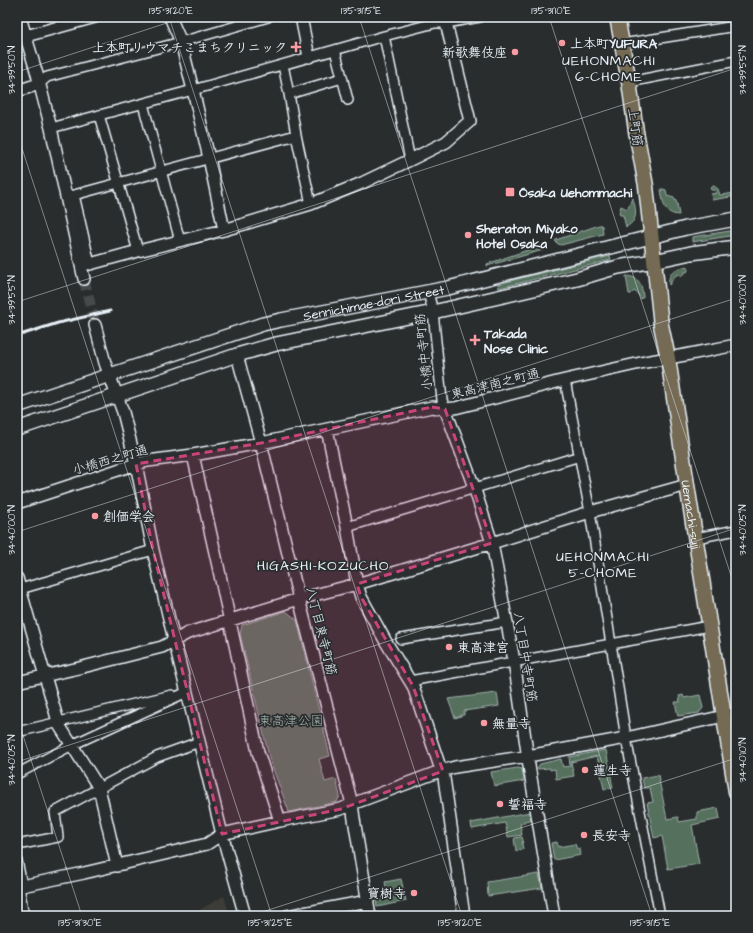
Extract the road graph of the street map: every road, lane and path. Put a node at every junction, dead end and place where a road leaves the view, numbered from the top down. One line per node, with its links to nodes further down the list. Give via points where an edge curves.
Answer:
1 (20, 17): 10 (street)
2 (95, 17): 10 (street)
3 (170, 17): 12 (street)
4 (268, 17): 12 (street)
5 (301, 17): 15 (street)
6 (480, 17): 8 (street)
7 (617, 17): 13 (main road, 上町筋)
8 (444, 20): 11 (street); 30 (street, via 470,121 446,142)
9 (736, 26): 13 (street)
10 (26, 36): 20 (street)
11 (384, 36): 14 (street); 30 (street)
12 (180, 42): 20 (street, via 47,77); 22 (street)
13 (622, 44): 19 (main road, 上町筋)
14 (335, 50): 15 (street); 18 (street)
15 (309, 57): 17 (street)
16 (736, 62): 19 (street)
17 (283, 65): 22 (street); 23 (street)
18 (342, 78): 23 (street); 24 (street)
19 (629, 82): 37 (main road, 上町筋, via 646,186)
20 (39, 84): 21 (street); 27 (street)
21 (17, 90)
22 (193, 90): 25 (street); 29 (street)
23 (289, 94): 28 (street)
24 (348, 100)
25 (143, 104): 26 (street); 31 (street)
26 (99, 115): 27 (street); 32 (street)
27 (50, 128): 33 (street)
28 (296, 135): 29 (street); 34 (street)
29 (209, 158): 31 (street); 36 (street)
30 (410, 160): 34 (street)
31 (161, 171): 32 (street); 38 (street)
32 (119, 182): 33 (street); 40 (street)
33 (70, 195): 42 (street); 43 (street, via 71,222)
34 (311, 204): 36 (street)
35 (736, 219): 37 (main road, Sennichimae-dori Street)
36 (224, 230): 38 (street)
37 (651, 237): 41 (main road, Uemachi-suji); 44 (main road, Sennichimae-dori Street)
38 (180, 241): 40 (street)
39 (736, 247): 41 (main road, Sennichimae-dori Street)
40 (138, 251): 42 (street)
41 (654, 261): 45 (main road, Sennichimae-dori Street, via 618,267); 49 (main road, Uemachi-suji, via 660,318)
42 (90, 264)
43 (84, 279)
44 (428, 292): 45 (street, 小橋中寺町筋); 50 (main road, Sennichimae-dori Street, via 262,324)
45 (433, 312): 48 (main road, Sennichimae-dori Street, via 276,344); 54 (street, 小橋中寺町筋)
46 (94, 325): 50 (street)
47 (736, 345): 49 (street, 東高津南之町通)
48 (237, 355): 52 (main road, Sennichimae-dori Street); 57 (street, 八丁目東寺町筋)
49 (668, 358): 51 (street, 東高津南之町通); 61 (main road, Uemachi-suji)
50 (109, 375): 52 (street); 53 (main road, Sennichimae-dori Street)
51 (565, 380): 54 (street, 東高津南之町通); 59 (street)
52 (117, 396): 56 (main road, Sennichimae-dori Street); 60 (street)
53 (17, 406)
54 (445, 409): 55 (street, 東高津南之町通, via 432,407); 62 (street, 八丁目中寺町筋)
55 (327, 428): 57 (street, 東高津南之町通); 65 (street)
56 (17, 429)
57 (261, 443): 58 (street, 小橋西之町通); 73 (street, 八丁目東寺町筋)
58 (193, 455): 60 (street, 小橋西之町通); 74 (street)
59 (580, 456): 62 (street); 64 (street)
60 (136, 464): 63 (street, 小橋西之町通); 69 (street)
61 (687, 485): 64 (street); 67 (main road, Uemachi-suji)
62 (474, 487): 65 (street); 68 (street, 八丁目中寺町筋)
63 (17, 503)
64 (590, 512): 68 (street); 79 (street)
65 (347, 527): 71 (street)
66 (736, 530): 67 (street)
67 (696, 538): 76 (main road, Uemachi-suji)
68 (492, 543): 71 (street); 75 (street, 八丁目中寺町筋)
69 (153, 550): 72 (street); 77 (street)
70 (17, 578): 72 (street)
71 (357, 584): 73 (street); 78 (street, via 361,597)
72 (19, 589): 81 (street)
73 (299, 600): 74 (street); 96 (street, 八丁目東寺町筋)
74 (230, 621): 77 (street, via 188,633); 97 (street, via 258,752)
75 (507, 622): 78 (street); 80 (street, 八丁目中寺町筋)
76 (709, 626): 79 (street); 85 (main road, Uemachi-suji)
77 (174, 640): 81 (street, via 162,646); 84 (street)
78 (394, 641): 82 (street)
79 (611, 644): 80 (street); 88 (street)
80 (514, 662): 82 (street); 91 (street, 八丁目中寺町筋)
81 (45, 676): 83 (street); 86 (street)
82 (410, 681): 92 (street)
83 (17, 682)
84 (187, 692): 86 (street); 89 (street); 90 (street)
85 (730, 715): 88 (street); 95 (main road, Uemachi-suji)
86 (58, 722): 87 (street); 90 (street)
87 (17, 732)
88 (626, 738): 91 (street); 110 (street)
89 (199, 742): 94 (street, via 157,757); 98 (street)
90 (72, 745): 93 (street); 94 (street)
91 (528, 756): 92 (street); 109 (street, 八丁目中寺町筋)
92 (443, 771): 96 (street); 108 (street)
93 (17, 774)
94 (99, 788): 99 (street, via 55,812 58,837); 101 (street)
95 (736, 792)
96 (352, 804): 97 (street, via 341,809); 103 (street, 八丁目東寺町筋)
97 (280, 821): 98 (street)
98 (222, 834): 101 (street, via 207,844); 105 (street)
99 (17, 845)
100 (17, 860): 102 (street, via 21,880)
101 (117, 866): 102 (street)
102 (18, 886): 104 (street)
103 (368, 901): 106 (street); 107 (street, 八丁目東寺町筋)
104 (24, 916)
105 (245, 916)
106 (287, 916)
107 (370, 916)
108 (464, 916)
109 (554, 916)
110 (660, 916)

